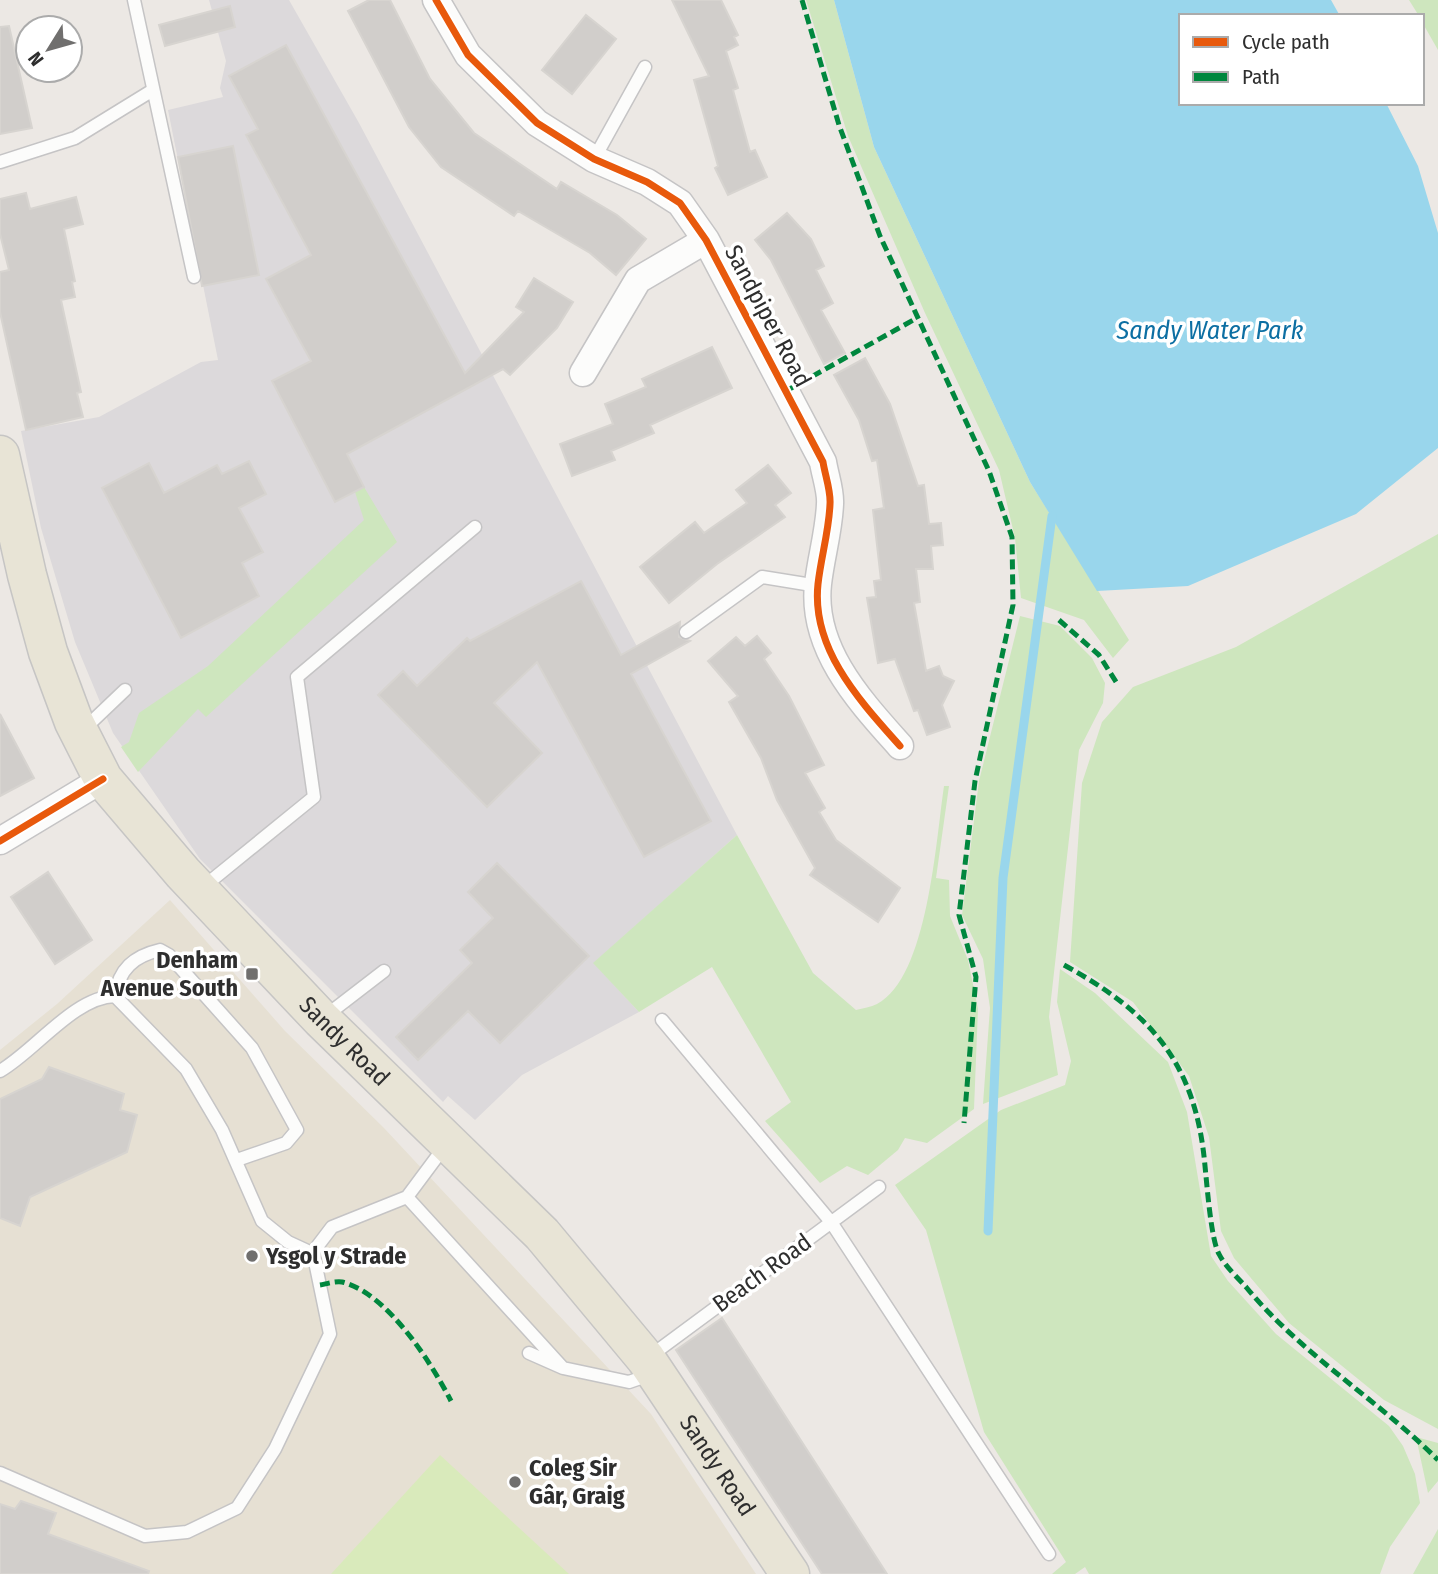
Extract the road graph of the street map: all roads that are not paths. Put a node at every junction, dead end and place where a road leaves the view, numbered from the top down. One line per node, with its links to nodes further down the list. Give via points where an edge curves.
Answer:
1 (134, 0): 4 (lane)
2 (436, 0): 5 (street, Sandpiper Road, via 468,55 498,87 537,123)
3 (645, 67): 5 (lane)
4 (153, 90): 6 (lane, via 75,138); 8 (lane)
5 (594, 159): 7 (street, Sandpiper Road, via 647,182 680,203)
6 (0, 162)
7 (706, 240): 9 (street, Sandpiper Road, via 638,280); 12 (street, Sandpiper Road, via 823,462 831,502)
8 (194, 277)
9 (583, 373)
10 (0, 455): 15 (main road, Sandy Road, via 48,652)
11 (475, 527): 19 (lane, via 297,677 314,797)
12 (818, 586): 13 (lane, via 762,578); 16 (street, Sandpiper Road, via 826,641 841,673)
13 (686, 632)
14 (125, 691): 15 (lane)
15 (80, 733): 17 (main road, Sandy Road)
16 (900, 746)
17 (103, 779): 18 (street); 19 (main road, Sandy Road)
18 (0, 841)
19 (199, 891): 22 (main road, Sandy Road)
20 (384, 971): 22 (lane)
21 (115, 996): 24 (lane, via 100,996 84,1005); 26 (lane, via 186,1069); 26 (lane, via 117,979 134,959 160,950 252,1048 297,1130 286,1143)
22 (321, 1019): 25 (main road, Sandy Road)
23 (662, 1020): 29 (lane)
24 (0, 1071)
25 (449, 1140): 28 (lane); 32 (main road, Sandy Road, via 542,1234)
26 (237, 1160): 30 (lane, via 262,1221 288,1242)
27 (879, 1187): 29 (lane, Beach Road)
28 (407, 1197): 30 (lane, via 332,1227); 33 (lane)
29 (831, 1222): 32 (lane, Beach Road); 35 (lane)
30 (314, 1254): 34 (lane, via 330,1334 275,1449 237,1508 187,1532 145,1535)
31 (529, 1353): 33 (lane)
32 (651, 1366): 33 (lane, via 629,1382); 36 (main road, Sandy Road)
33 (563, 1368)
34 (0, 1473)
35 (1049, 1554)
36 (790, 1574)

